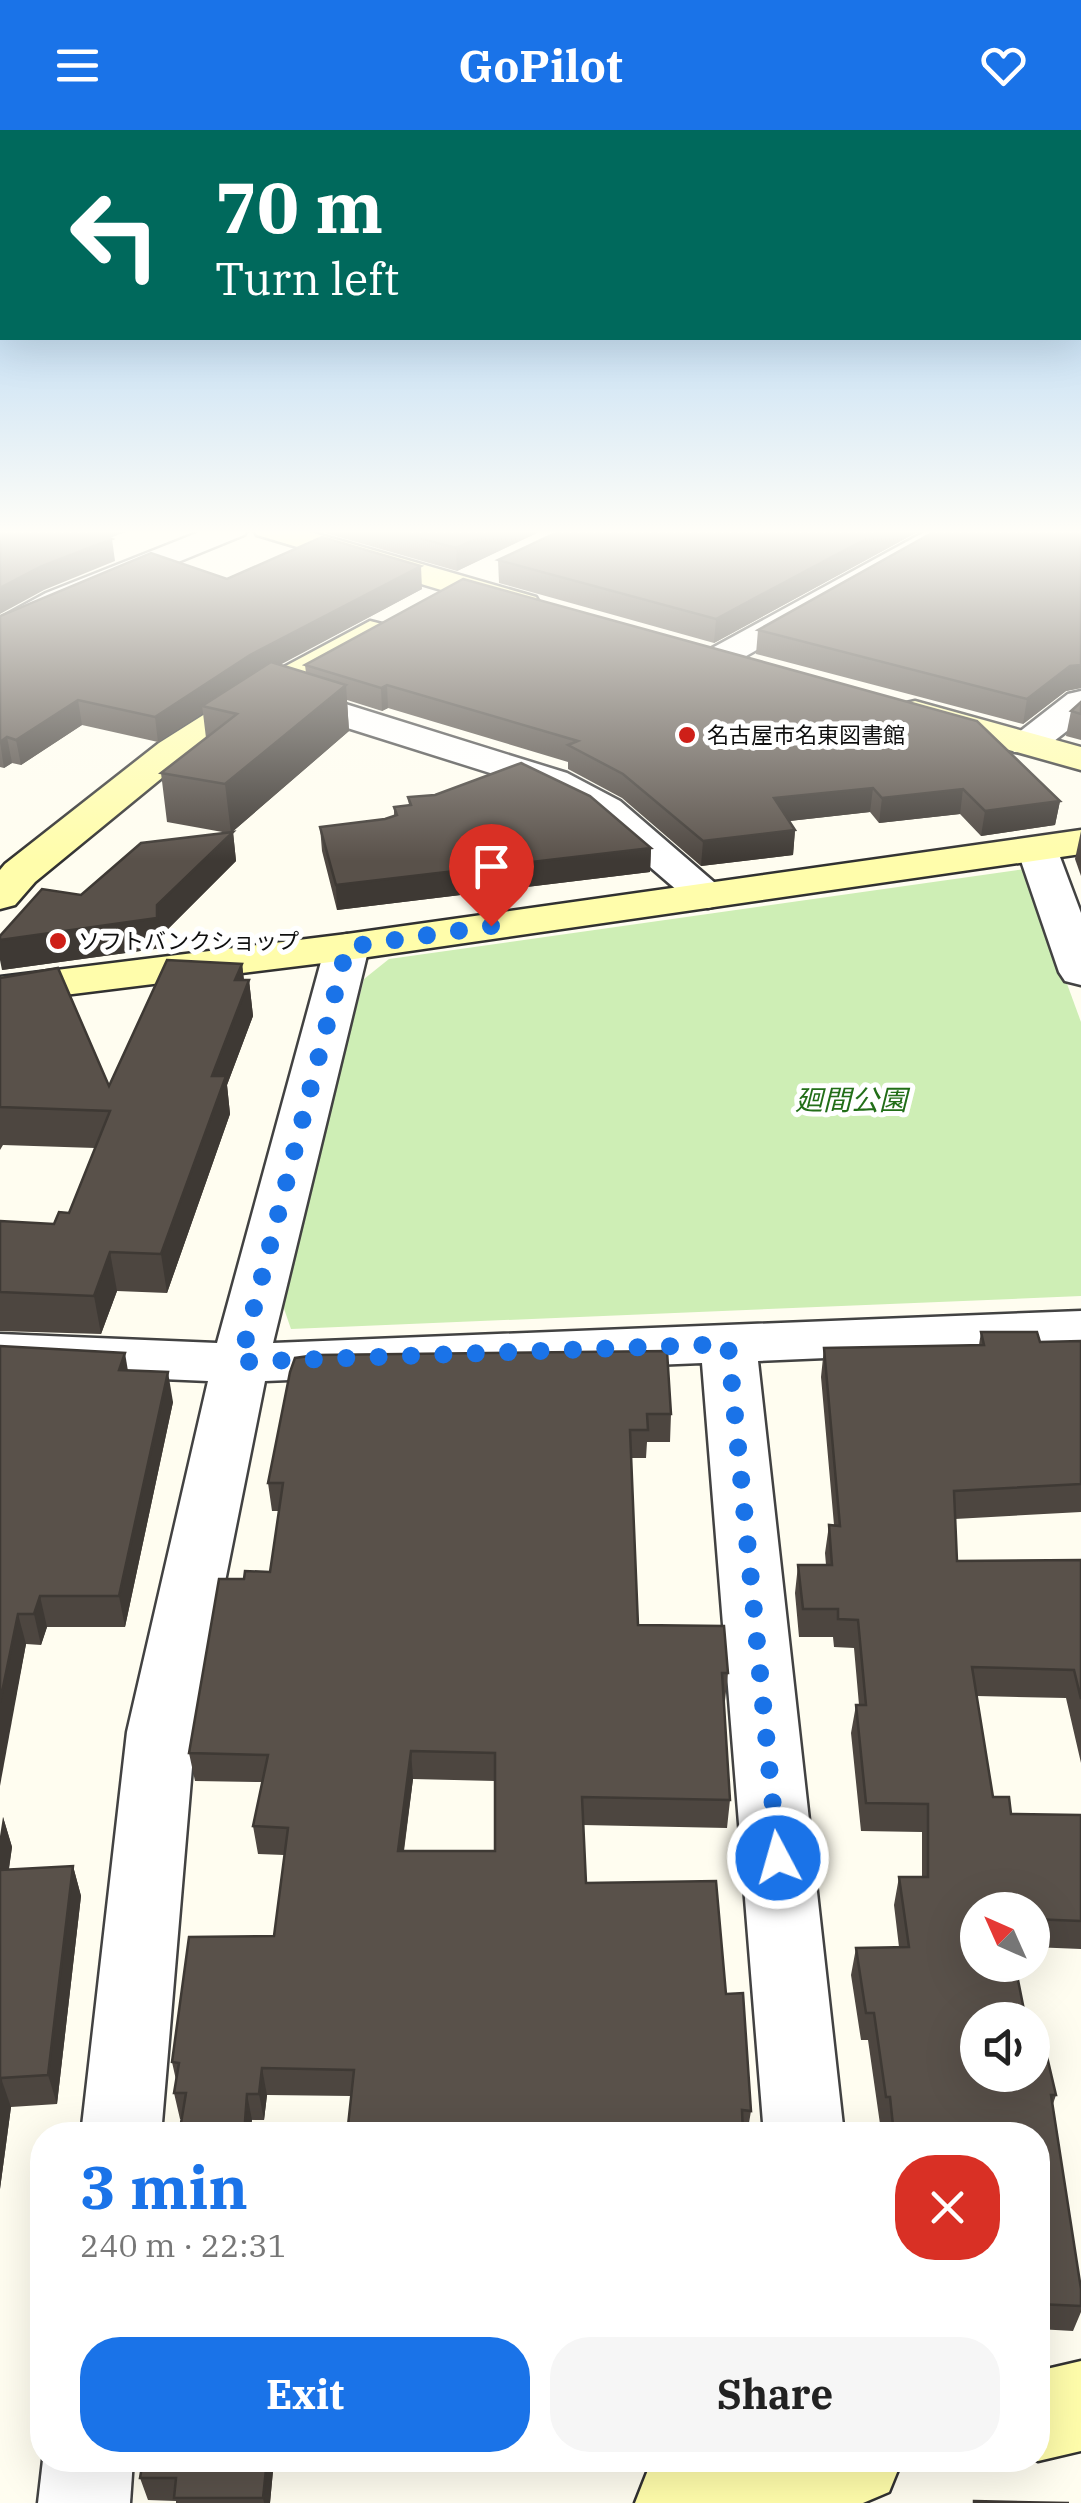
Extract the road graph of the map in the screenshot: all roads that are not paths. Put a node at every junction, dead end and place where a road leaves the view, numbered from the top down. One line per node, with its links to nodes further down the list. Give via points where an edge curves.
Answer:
1 (357, 640): 4 (street)
2 (732, 640): 3 (street, via 700,656)
3 (752, 670)
4 (266, 690): 11 (street, via 157,762); 12 (street, via 554,782 606,809)
5 (1081, 702): 7 (street)
6 (883, 704): 7 (street)
7 (1028, 744): 8 (street)
8 (1081, 758)
9 (1081, 842): 10 (street)
10 (1037, 848): 12 (street); 14 (street)
11 (0, 896)
12 (708, 896): 13 (street)
13 (347, 947): 15 (street); 19 (street)
14 (1081, 972)
15 (0, 990)
16 (1081, 1330): 17 (street)
17 (728, 1344): 19 (street); 21 (street)
18 (0, 1353): 19 (street)
19 (240, 1362): 20 (street, via 161,1732)
20 (121, 2122)
21 (803, 2122)
22 (1081, 2406): 23 (street)
23 (1050, 2413)
24 (87, 2472): 26 (street)
25 (804, 2472): 27 (street)
26 (84, 2503)
27 (682, 2503)

